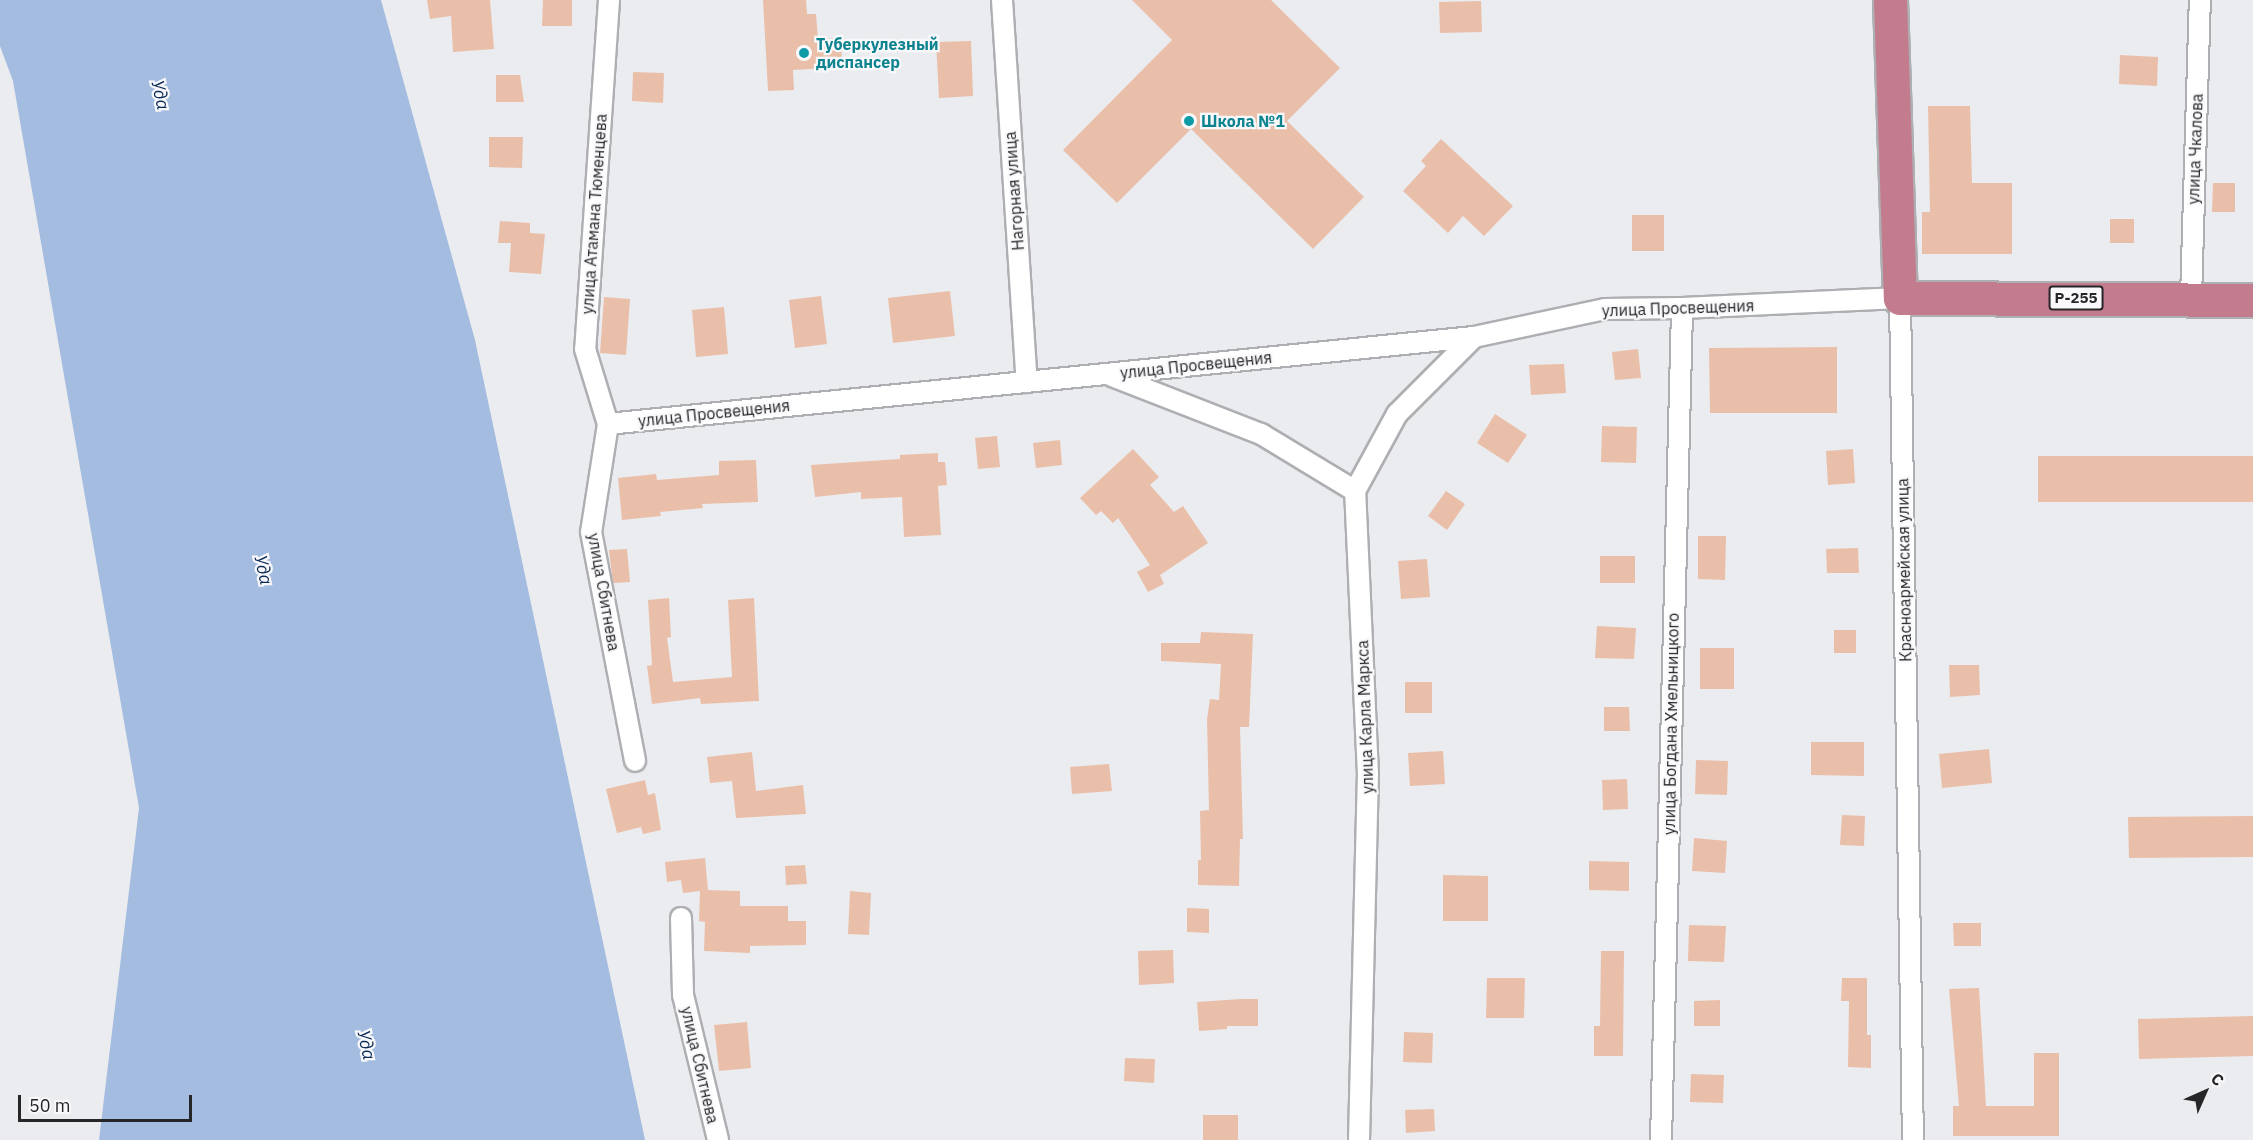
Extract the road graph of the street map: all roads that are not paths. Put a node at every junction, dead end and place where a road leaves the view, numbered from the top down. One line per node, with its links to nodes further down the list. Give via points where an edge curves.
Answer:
1 (609, 0): 12 (street, улица Атамана Тюменцева, via 585,349)
2 (1002, 0): 11 (street, Нагорная улица)
3 (1890, 0): 5 (highway, Красноармейская улица)
4 (2200, 0): 6 (street, улица Чкалова)
5 (1900, 298): 6 (highway, улица Просвещения / Р-255); 8 (street, улица Просвещения); 19 (street, Красноармейская улица)
6 (2191, 298): 7 (highway, улица Просвещения / Р-255)
7 (2253, 300)
8 (1682, 308): 9 (street, улица Просвещения, via 1605,309); 18 (street, улица Богдана Хмельницкого)
9 (1474, 337): 10 (street, улица Просвещения); 13 (street, via 1397,414)
10 (1107, 374): 11 (street, улица Просвещения); 13 (street, улица Просвещения, via 1261,434)
11 (1027, 382): 12 (street, улица Просвещения)
12 (609, 424): 14 (street, улица Сбитнева, via 591,532)
13 (1355, 491): 17 (street, улица Карла Маркса, via 1368,775)
14 (635, 760)
15 (681, 918): 16 (street, улица Сбитнева, via 683,995)
16 (718, 1140)
17 (1359, 1140)
18 (1661, 1140)
19 (1913, 1140)

